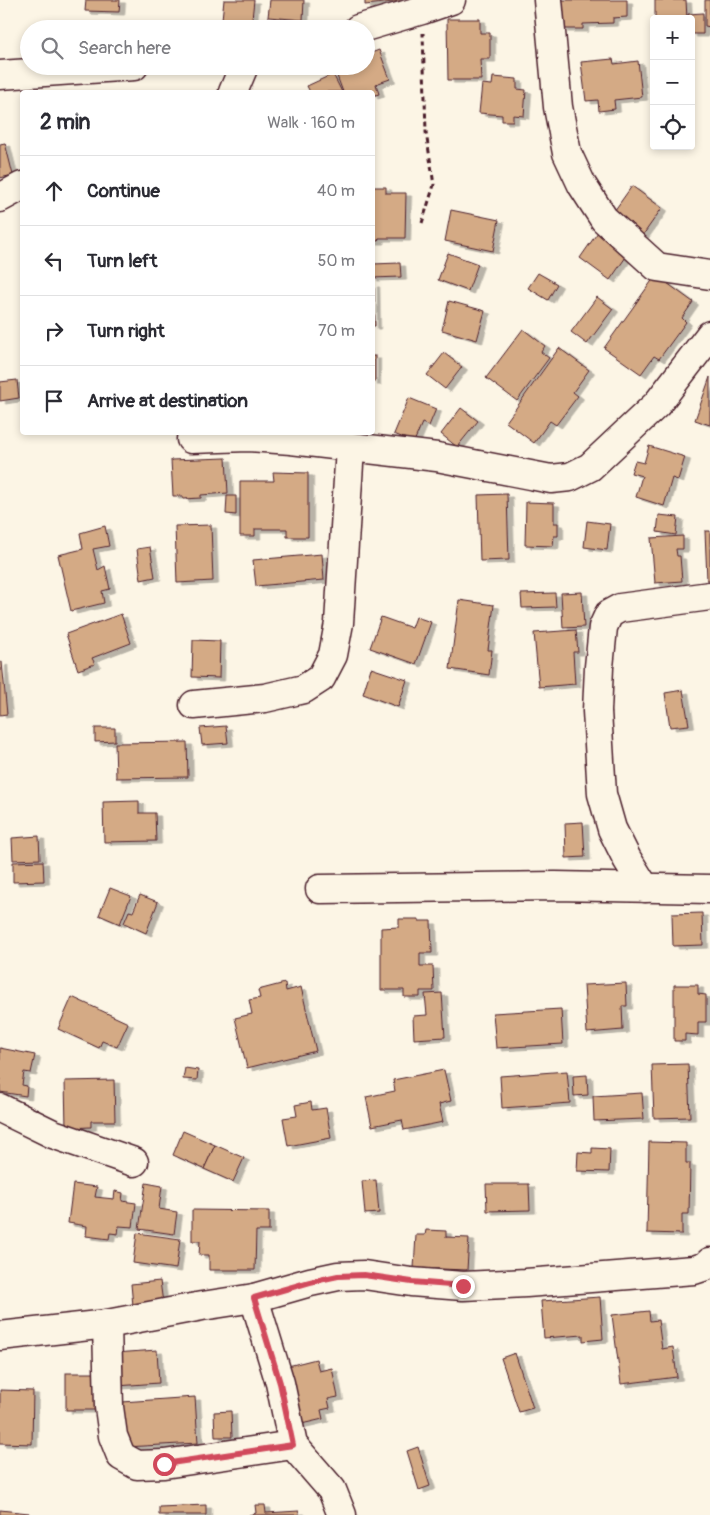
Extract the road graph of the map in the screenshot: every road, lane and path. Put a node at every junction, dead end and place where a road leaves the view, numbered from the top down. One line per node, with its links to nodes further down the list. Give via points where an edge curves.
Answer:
1 (451, 0): 3 (street)
2 (548, 0): 12 (street, via 558,107 567,153 582,185 604,219 657,267)
3 (422, 10): 4 (street); 11 (path, via 426,132 434,185)
4 (375, 24)
5 (20, 74): 6 (street)
6 (0, 75)
7 (240, 75): 8 (street)
8 (234, 90)
9 (20, 187): 10 (street)
10 (0, 198)
11 (422, 223)
12 (710, 275)
13 (710, 335): 15 (street, via 657,404 590,467 570,477 551,479 437,458)
14 (191, 439): 15 (street, via 248,437)
15 (350, 448): 17 (street, via 339,623 332,655 321,678 304,689 265,698)
16 (710, 596): 18 (street, via 620,608 609,614 603,627 597,711 602,794 612,829)
17 (194, 705)
18 (645, 888): 19 (street); 20 (street)
19 (320, 889)
20 (710, 889)
21 (0, 1108): 22 (street, via 53,1134)
22 (134, 1162)
23 (710, 1262): 24 (street, via 694,1270 463,1286 364,1275 338,1276)
24 (254, 1298): 25 (street); 27 (street, via 280,1383)
25 (107, 1324): 26 (street); 27 (street, via 109,1407 113,1436 122,1456 137,1465 164,1464)
26 (0, 1336)
27 (293, 1445): 28 (street, via 332,1490)
28 (342, 1515)

